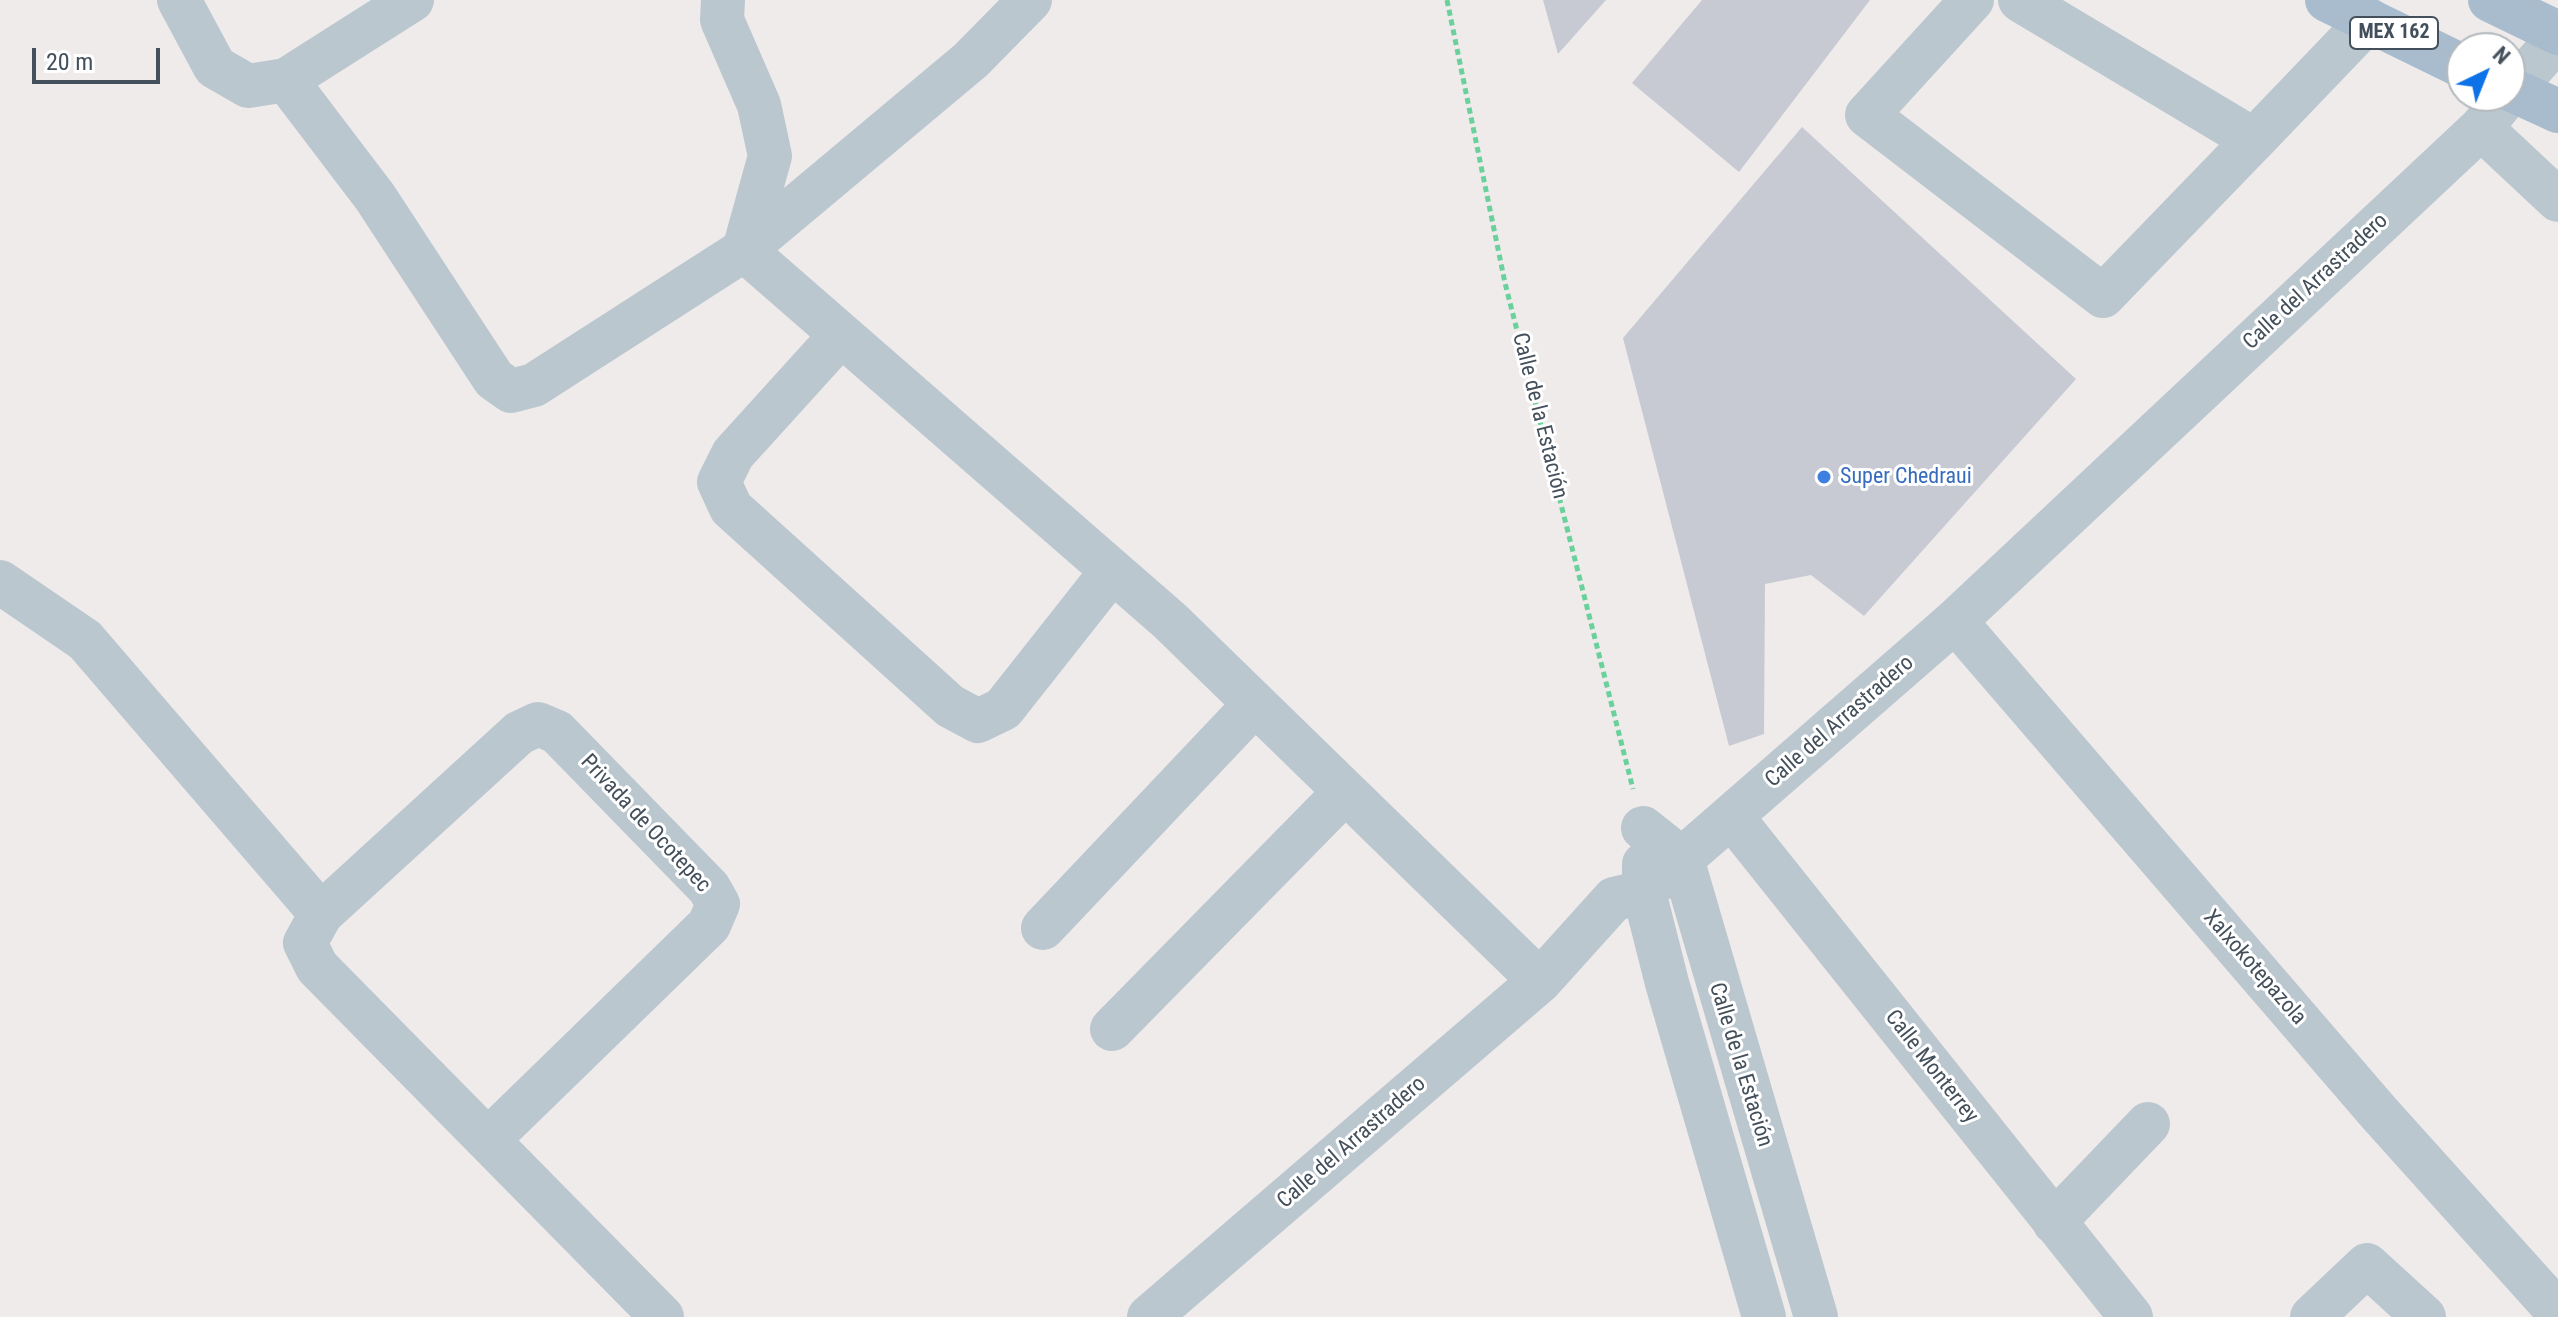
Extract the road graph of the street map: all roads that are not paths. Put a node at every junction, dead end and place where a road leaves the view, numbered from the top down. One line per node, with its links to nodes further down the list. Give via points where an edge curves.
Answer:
1 (179, 0): 13 (street, via 215,67 248,86)
2 (412, 0): 13 (street)
3 (723, 0): 20 (street, via 722,20 759,105 770,156)
4 (1030, 0): 20 (street, via 971,60)
5 (1972, 0): 18 (street, via 1867,115 2103,296)
6 (2020, 0): 18 (street)
7 (2327, 0): 9 (main road, MEX 162)
8 (2490, 0): 10 (main road)
9 (2369, 20): 11 (main road, MEX 162); 18 (street)
10 (2558, 36): 12 (street, Calle del Arrastradero)
11 (2446, 58)
12 (2526, 73)
13 (286, 80): 20 (street, via 375,197 494,379 511,391 534,385)
14 (2526, 104): 15 (main road)
15 (2558, 111)
16 (2490, 112): 24 (street, Calle del Arrastradero)
17 (2511, 112): 19 (street)
18 (2254, 140)
19 (2558, 200)
20 (744, 250): 21 (street)
21 (840, 336): 22 (street); 22 (street, via 733,454 719,482 731,508 950,706 978,721 1003,709)
22 (1112, 571): 25 (street)
23 (0, 582): 30 (street, via 85,640)
24 (1955, 621): 27 (street, Calle del Arrastradero); 37 (street, Xalxokotepazola, via 2379,1113)
25 (1255, 704): 26 (street); 31 (street)
26 (1345, 792): 32 (street); 33 (street)
27 (1732, 817): 28 (street, Calle del Arrastradero); 36 (street, Calle Monterrey)
28 (1682, 859): 29 (street, Calle del Arrastradero); 29 (street, Calle de la Estación, via 1643,828); 41 (street, Calle de la Estación)
29 (1644, 892): 32 (street, Calle del Arrastradero, via 1614,899); 40 (street, Calle de la Estación)
30 (321, 914): 35 (street, Privada de Ocotepec, via 305,943 317,967); 35 (street, Privada de Ocotepec, via 519,733 538,724 557,732 709,888 718,904 709,925)
31 (1043, 928)
32 (1540, 981): 39 (street, Calle del Arrastradero)
33 (1112, 1029)
34 (2148, 1124): 36 (street)
35 (490, 1138): 38 (street, Privada de Ocotepec)
36 (2054, 1222): 42 (street, Calle Monterrey)
37 (2558, 1312)
38 (662, 1317)
39 (1149, 1317)
40 (1764, 1317)
41 (1816, 1317)
42 (2131, 1317)
43 (2312, 1317): 44 (street, via 2367,1265)
44 (2424, 1317)

